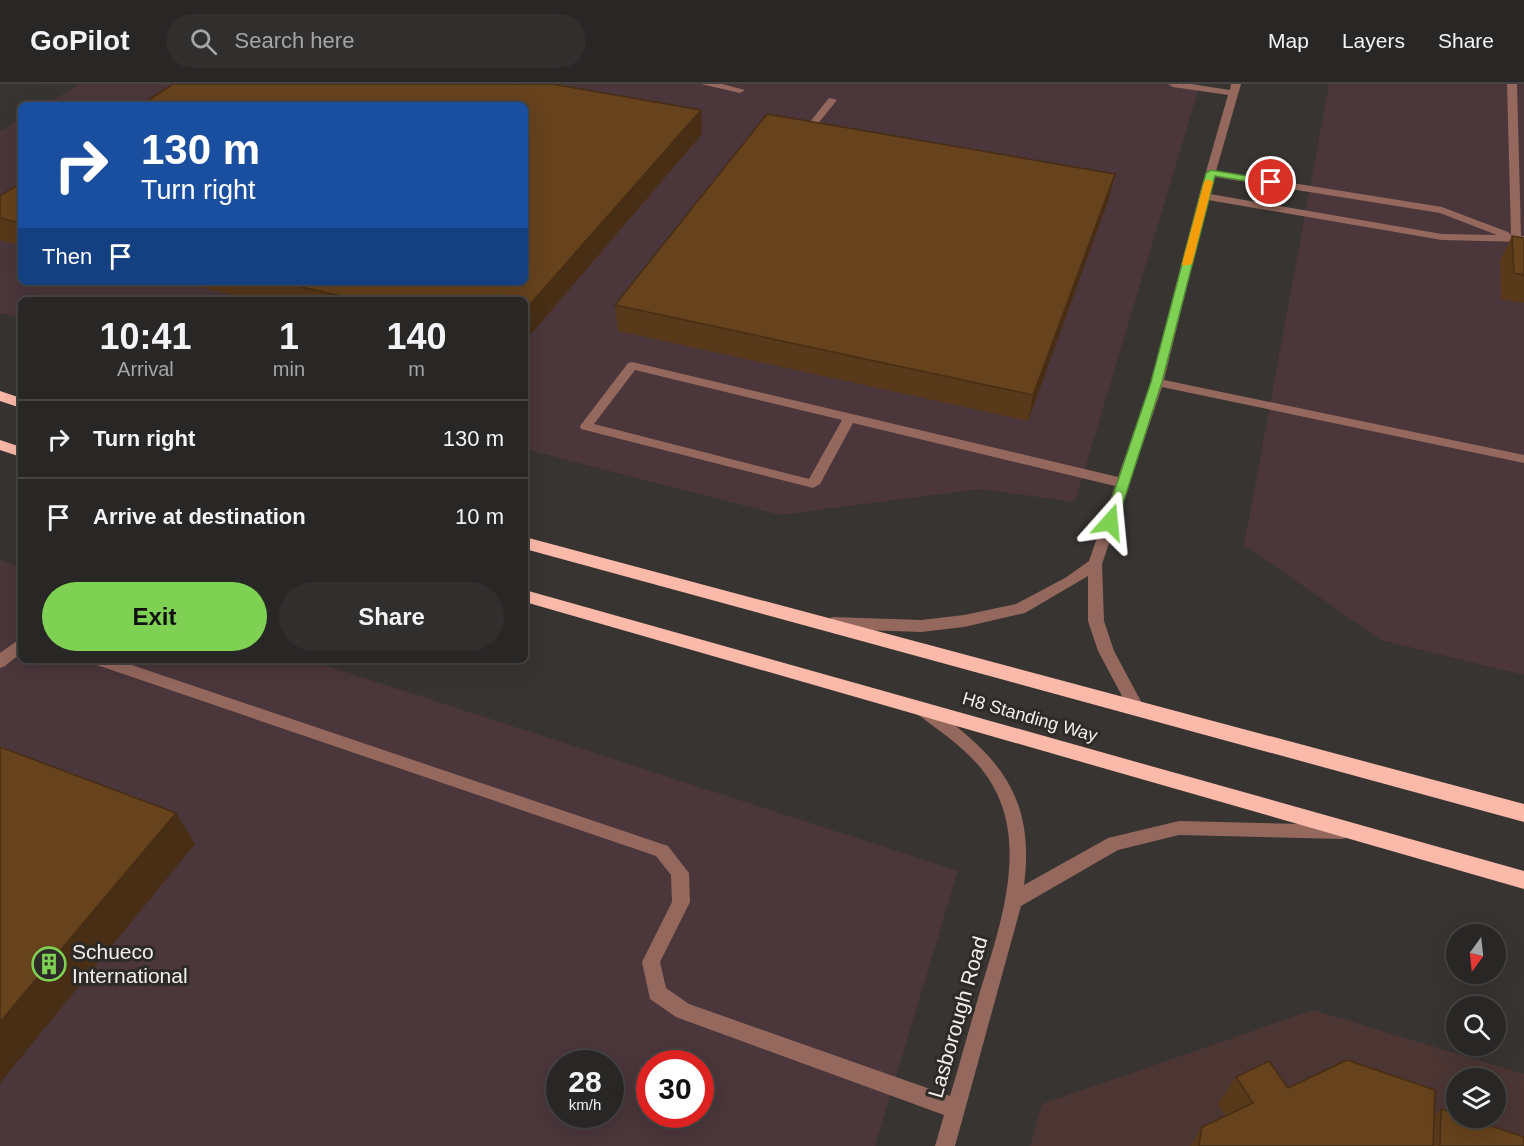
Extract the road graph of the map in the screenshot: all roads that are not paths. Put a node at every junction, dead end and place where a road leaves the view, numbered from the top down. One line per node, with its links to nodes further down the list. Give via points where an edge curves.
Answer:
1 (706, 84): 5 (street)
2 (1173, 84): 4 (street)
3 (1512, 84): 10 (street)
4 (1235, 89): 8 (street)
5 (741, 90)
6 (832, 100): 7 (street)
7 (797, 143)
8 (1211, 173): 9 (street); 10 (street, via 1442,210)
9 (1204, 196): 10 (street, via 1442,237); 11 (street)
10 (1520, 239)
11 (1156, 382): 17 (street); 18 (street)
12 (0, 396): 13 (highway)
13 (18, 402)
14 (849, 418): 14 (street, via 632,366 586,426 813,484); 18 (street)
15 (0, 445): 16 (highway)
16 (18, 451)
17 (1524, 459)
18 (1123, 483): 20 (street)
19 (528, 544): 22 (highway, H8 Standing Way)
20 (1095, 564): 22 (street, via 1020,609 964,621 921,626); 26 (street, via 1096,621 1106,651)
21 (528, 597): 27 (highway, H8 Standing Way)
22 (811, 622): 26 (highway, H8 Standing Way)
23 (18, 647): 24 (street)
24 (0, 662)
25 (108, 663): 32 (street, via 662,851 680,873 681,902 651,962 657,993 683,1011)
26 (1136, 708): 28 (highway, H8 Standing Way)
27 (921, 709): 29 (highway, H8 Standing Way); 31 (street, Lasborough Road, via 970,746 990,768 1006,795 1015,821 1019,856)
28 (1524, 813)
29 (1365, 832): 30 (highway, H8 Standing Way); 31 (street, via 1179,828 1114,843)
30 (1524, 880)
31 (1015, 900): 32 (street, Lasborough Road)
32 (957, 1109): 33 (street, Lasborough Road)
33 (945, 1146)

